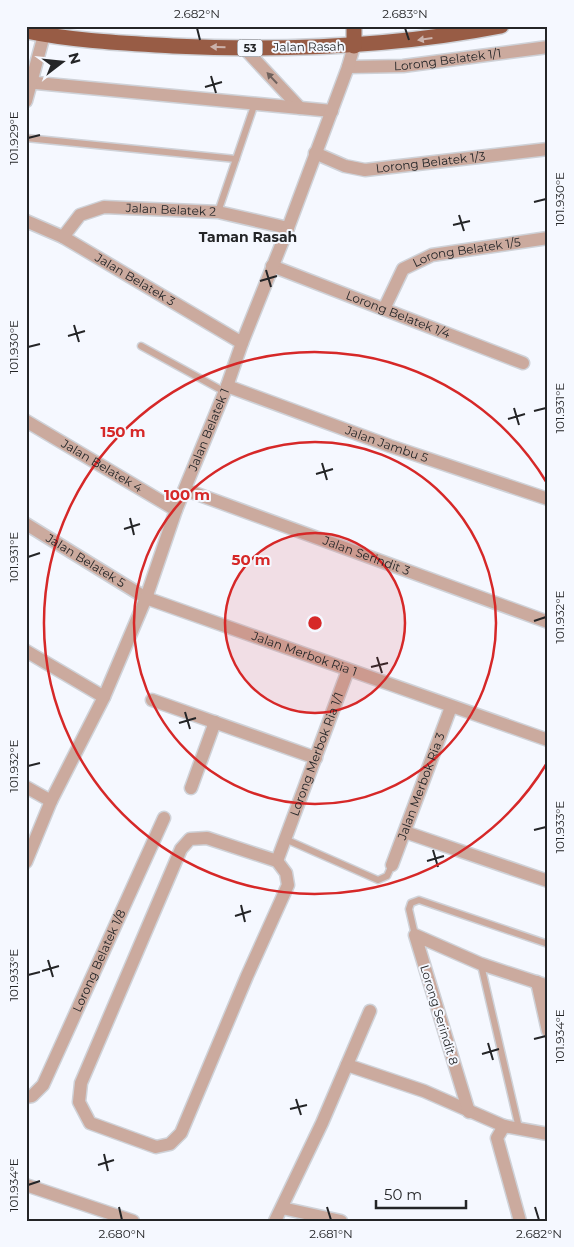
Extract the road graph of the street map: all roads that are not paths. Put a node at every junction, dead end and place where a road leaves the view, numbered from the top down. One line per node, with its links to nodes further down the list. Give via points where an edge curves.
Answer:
1 (354, 26): 5 (highway)
2 (501, 26): 5 (highway, Jalan Rasah / 53, one-way to 5)
3 (26, 31): 4 (highway, Jalan Rasah / 53)
4 (44, 35): 7 (highway, Jalan Rasah / 53, one-way to 4, via 134,44); 9 (street)
5 (354, 46): 7 (highway, Jalan Rasah / 53); 8 (street, Jalan Belatek 1)
6 (548, 47): 8 (street, Lorong Belatek 1/1, via 403,66)
7 (244, 48): 12 (street, one-way to 7)
8 (348, 67): 13 (street, Jalan Belatek 1)
9 (29, 82): 10 (street); 11 (street)
10 (26, 101)
11 (255, 103): 12 (street); 17 (lane)
12 (300, 108): 13 (street)
13 (332, 110): 16 (street, Jalan Belatek 1)
14 (26, 138): 17 (lane)
15 (548, 150): 16 (street, Lorong Belatek 1/3, via 365,170 345,166)
16 (315, 153): 20 (street, Jalan Belatek 1)
17 (236, 159): 18 (lane)
18 (218, 212): 20 (street, Jalan Belatek 2); 21 (street, Jalan Belatek 2, via 104,207 80,216)
19 (26, 221): 21 (street, Jalan Belatek 3)
20 (288, 228): 23 (street, Jalan Belatek 1)
21 (63, 237): 25 (street, Jalan Belatek 3)
22 (548, 238): 24 (street, Lorong Belatek 1/5, via 432,256 404,268)
23 (272, 266): 24 (street, Lorong Belatek 1/4); 25 (street, Jalan Belatek 1)
24 (384, 309): 27 (street, Lorong Belatek 1/4)
25 (242, 343): 28 (street, Jalan Belatek 1)
26 (141, 346): 28 (lane)
27 (523, 363)
28 (226, 389): 30 (street, Jalan Belatek 1); 31 (street, Jalan Jambu 5)
29 (26, 421): 32 (street, Jalan Belatek 4)
30 (186, 490): 32 (street, Jalan Belatek 1); 35 (street, Jalan Serindit 3)
31 (548, 499)
32 (176, 510): 34 (street, Jalan Belatek 1)
33 (26, 524): 34 (street, Jalan Belatek 5)
34 (146, 598): 37 (street, Jalan Merbok Ria 1); 38 (street, Jalan Belatek 1)
35 (548, 622)
36 (26, 651): 38 (street)
37 (348, 670): 40 (street, Jalan Merbok Ria 1); 43 (street, Lorong Merbok Ria 1/1)
38 (104, 697): 46 (street, Jalan Belatek 1)
39 (152, 700): 41 (street)
40 (451, 707): 42 (street, Jalan Merbok Ria 1); 48 (street, Jalan Merbok Ria 3)
41 (215, 722): 43 (street); 45 (street)
42 (548, 740)
43 (316, 758): 49 (street, Lorong Merbok Ria 1/1)
44 (26, 787): 46 (street)
45 (191, 788)
46 (51, 801): 51 (street, Jalan Belatek 1)
47 (164, 818): 61 (street, Lorong Belatek 1/8, via 43,1085 32,1096)
48 (405, 832): 52 (street, Jalan Merbok Ria 3); 53 (street)
49 (285, 839): 50 (street, Lorong Merbok Ria 1/1); 52 (lane, via 378,880 387,876)
50 (277, 861): 50 (street, via 286,873 288,885 181,1133 170,1144 156,1147 90,1123 79,1102 81,1083 181,849 190,838 207,838)
51 (26, 862)
52 (392, 865)
53 (548, 880)
54 (415, 935): 55 (lane, via 409,909 411,903 419,900); 56 (street); 62 (street, Lorong Serindit 8)
55 (548, 944)
56 (481, 964): 57 (street); 64 (lane)
57 (543, 984): 59 (street)
58 (370, 1011): 60 (street)
59 (548, 1031)
60 (347, 1065): 62 (street, via 424,1091); 67 (street)
61 (26, 1097)
62 (469, 1112): 63 (street)
63 (504, 1126): 64 (street); 71 (street, via 497,1138)
64 (519, 1128): 65 (street)
65 (548, 1134)
66 (26, 1186): 68 (street)
67 (282, 1208): 69 (street); 70 (street)
68 (133, 1221)
69 (275, 1221)
70 (341, 1221)
71 (520, 1221)

